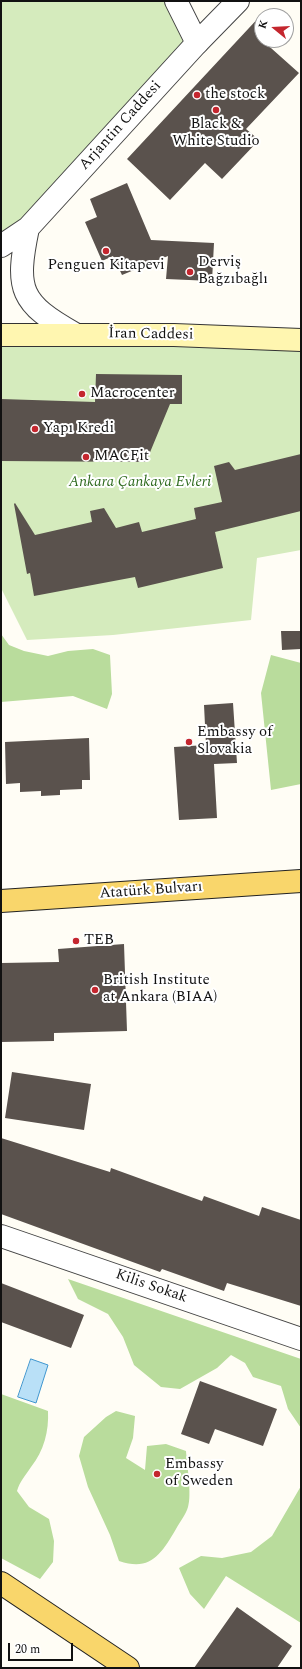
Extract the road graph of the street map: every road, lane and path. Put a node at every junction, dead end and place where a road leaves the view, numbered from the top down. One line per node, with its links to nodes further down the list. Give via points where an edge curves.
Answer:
1 (176, 1): 3 (street)
2 (238, 1): 3 (street, Arjantin Caddesi)
3 (197, 43): 4 (street, Arjantin Caddesi)
4 (28, 228): 5 (street, Arjantin Caddesi); 6 (street, via 22,265 25,293 30,302 44,315)
5 (1, 246)
6 (76, 334): 7 (main road, İran Caddesi); 8 (main road, İran Caddesi)
7 (1, 335)
8 (301, 340)
9 (301, 881): 10 (main road, Atatürk Bulvarı)
10 (1, 901)
11 (1, 1236): 12 (street, Kilis Sokak)
12 (301, 1339)
13 (1, 1583): 14 (main road)
14 (128, 1668)

